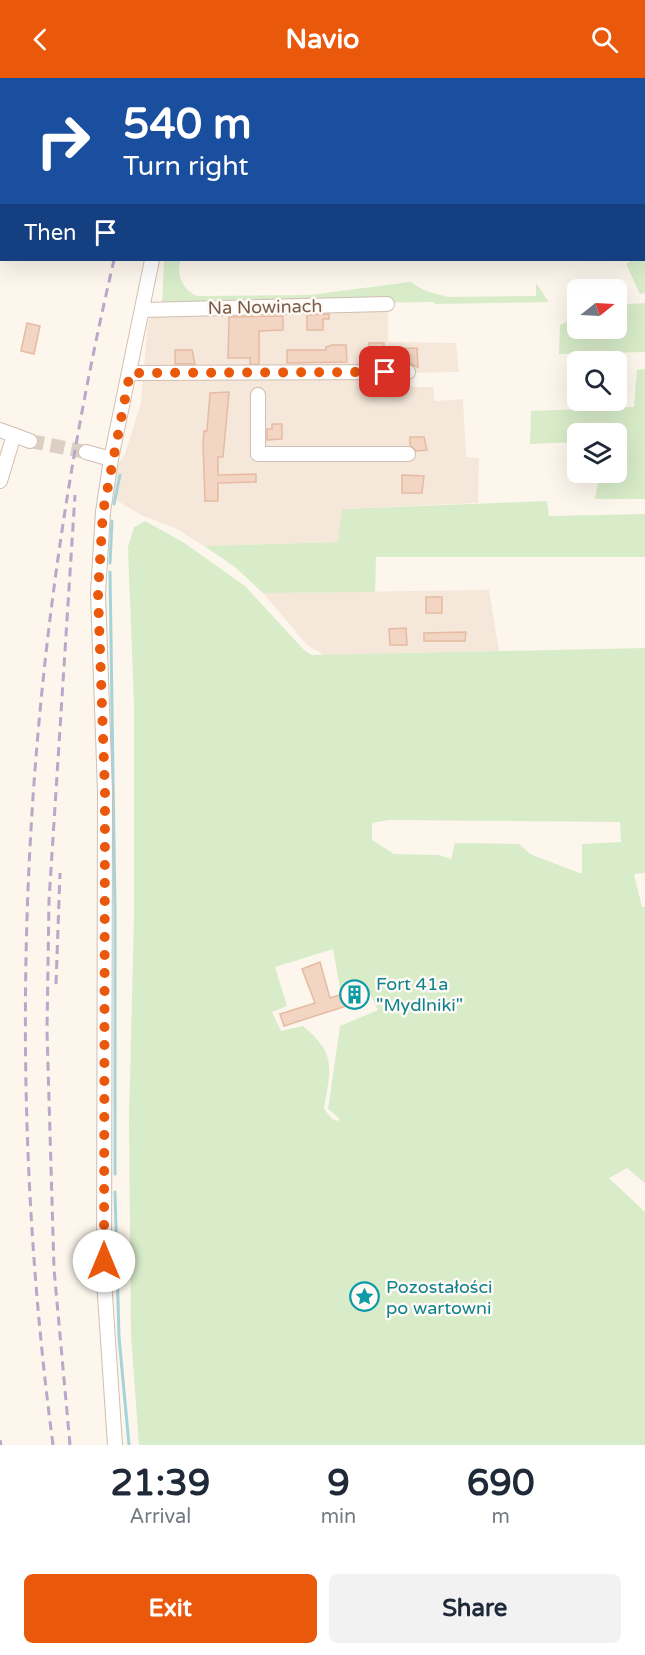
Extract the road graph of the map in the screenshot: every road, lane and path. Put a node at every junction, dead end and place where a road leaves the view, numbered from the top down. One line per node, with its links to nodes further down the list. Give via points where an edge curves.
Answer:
1 (152, 261): 3 (street)
2 (387, 304): 3 (street, Na Nowinach)
3 (142, 310): 5 (street)
4 (408, 372): 5 (street)
5 (130, 373): 12 (street)
6 (258, 395): 11 (street, via 258,454)
7 (0, 430): 8 (street)
8 (14, 435): 9 (street); 13 (street)
9 (30, 441)
10 (86, 452): 12 (street)
11 (408, 454)
12 (111, 459): 14 (street, via 98,593 105,792 104,1280)
13 (0, 481)
14 (115, 1445)

